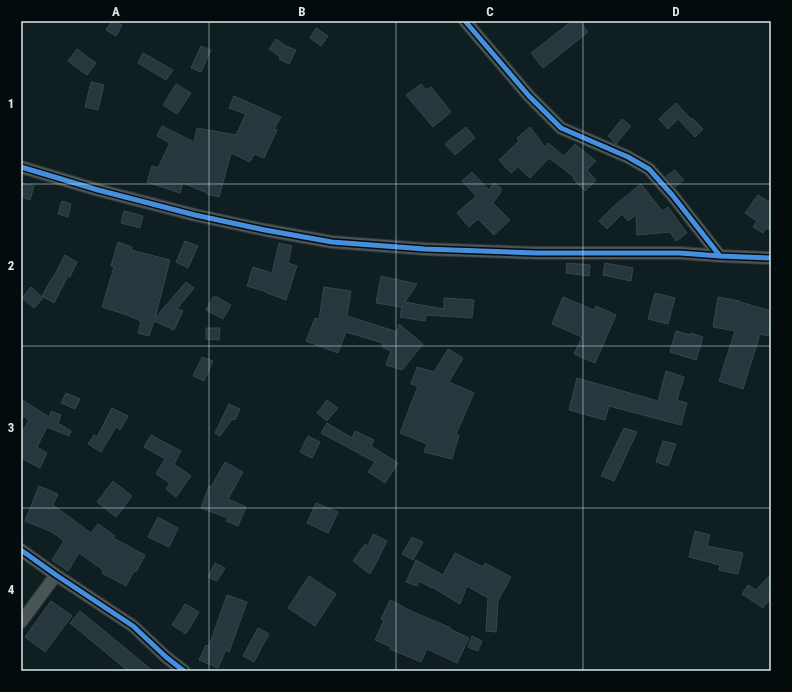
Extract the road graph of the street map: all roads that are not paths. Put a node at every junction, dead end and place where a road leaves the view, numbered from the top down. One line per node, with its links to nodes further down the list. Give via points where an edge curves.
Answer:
1 (465, 21): 3 (street, via 560,128 649,169)
2 (21, 167): 3 (street, via 195,215 332,242 521,253 680,253)
3 (720, 256): 4 (street)
4 (771, 258)
5 (21, 550): 6 (street)
6 (56, 575): 7 (street); 8 (street, via 133,626)
7 (21, 622)
8 (184, 671)

